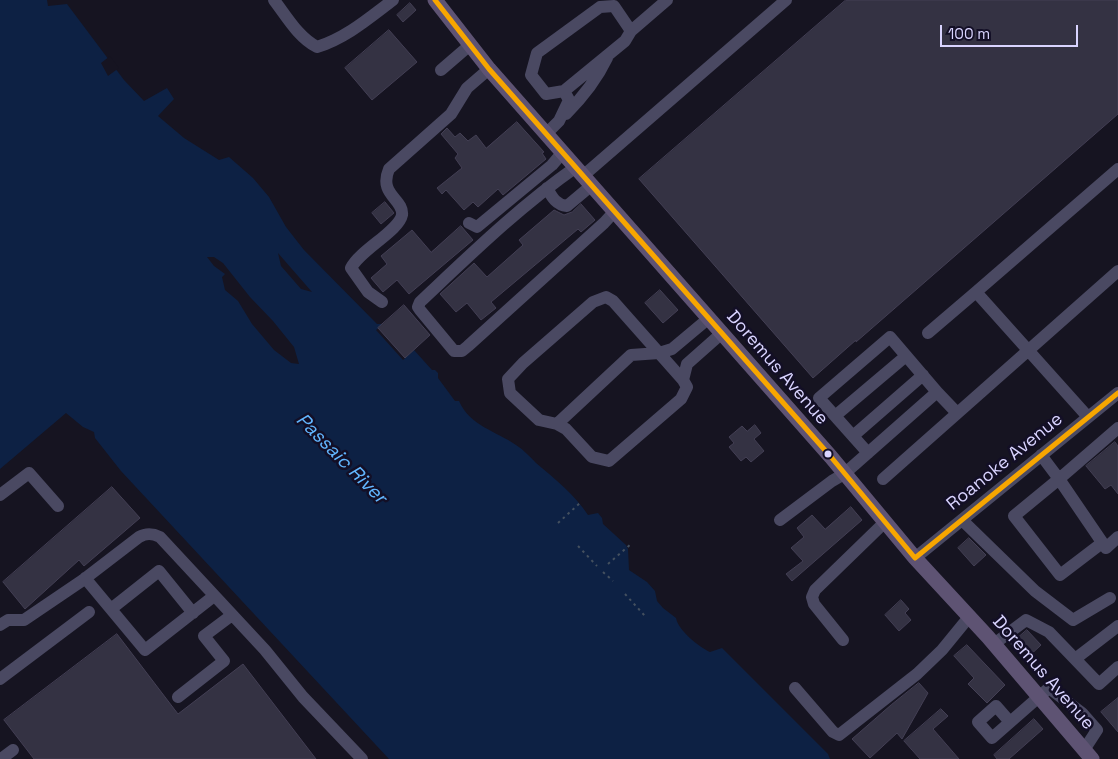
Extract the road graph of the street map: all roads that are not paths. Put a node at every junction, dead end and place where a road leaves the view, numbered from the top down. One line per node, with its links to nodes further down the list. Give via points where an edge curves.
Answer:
1 (274, 0): 2 (street, via 307,42 318,47 356,28)
2 (393, 0)
3 (435, 0): 8 (main road, Doremus Avenue)
4 (667, 0): 7 (street)
5 (786, 0): 17 (street)
6 (618, 3): 7 (street); 12 (street, via 600,7 537,53 530,75 546,94)
7 (631, 31): 9 (street, via 625,41)
8 (470, 45): 10 (main road, Doremus Avenue); 11 (street)
9 (608, 55): 12 (street); 13 (street, via 600,74)
10 (489, 69): 14 (main road, Doremus Avenue); 23 (street, via 467,88 451,114 389,169 385,178 388,191 402,214 398,223 351,268 368,292)
11 (441, 70)
12 (564, 91): 13 (street, via 569,100)
13 (559, 121): 14 (street)
14 (547, 133): 15 (main road, Doremus Avenue)
15 (563, 152): 17 (main road, Doremus Avenue); 20 (street, via 552,165 477,227)
16 (1118, 169): 22 (street)
17 (584, 176): 18 (street); 18 (street, via 568,206 557,203); 19 (main road, Doremus Avenue)
18 (546, 188): 19 (street, via 420,302 420,310 454,351 462,351 468,346)
19 (615, 211): 24 (main road, Doremus Avenue)
20 (468, 223)
21 (1118, 271): 27 (street)
22 (976, 292): 26 (street); 27 (street)
23 (382, 302)
24 (709, 318): 25 (main road, Doremus Avenue); 28 (street, via 672,350)
25 (722, 333): 31 (street, via 687,364); 42 (main road, Doremus Avenue)
26 (928, 333)
27 (1028, 350): 34 (street); 36 (street)
28 (659, 353): 31 (street); 37 (street, via 631,355); 37 (street, via 613,301 606,297 593,302 508,379 510,393 539,420)
29 (906, 356): 30 (street); 35 (street); 35 (street, via 890,337 819,398)
30 (923, 375): 32 (street); 39 (street)
31 (683, 380): 37 (street, via 687,387 680,399 609,461 592,457 566,429)
32 (937, 392): 34 (street); 40 (street)
33 (1115, 400): 36 (street, Roanoke Avenue)
34 (957, 413): 43 (street)
35 (835, 416): 39 (street)
36 (1088, 417): 41 (street, Roanoke Avenue)
37 (557, 424)
38 (1118, 428): 44 (street)
39 (853, 436): 40 (street)
40 (868, 453): 42 (street)
41 (1041, 455): 44 (street); 48 (street, Roanoke Avenue)
42 (844, 474): 47 (street); 49 (main road, Doremus Avenue)
43 (883, 479)
44 (1059, 479): 51 (street); 51 (street, via 1014,516 1060,575)
45 (0, 495): 46 (street, via 29,473)
46 (58, 506)
47 (780, 520)
48 (962, 520): 52 (street, Roanoke Avenue); 55 (street, via 1035,591 1073,620)
49 (884, 523): 52 (main road, Doremus Avenue); 63 (street, via 815,590 812,597)
50 (1118, 537): 51 (street, via 1106,548)
51 (1102, 543)
52 (914, 558): 60 (main road, Doremus Avenue)
53 (85, 578): 54 (street, via 146,533 160,537); 56 (street); 61 (street, via 24,620 8,620)
54 (214, 596): 58 (street); 59 (street)
55 (1110, 598)
56 (111, 609): 58 (street, via 145,650); 58 (street, via 159,571)
57 (89, 612): 67 (street)
58 (193, 612)
59 (232, 615): 70 (street, via 204,636 224,661); 75 (street)
60 (969, 617): 64 (main road, Doremus Avenue); 68 (street, via 917,674 839,735)
61 (0, 625)
62 (1118, 626): 65 (street)
63 (843, 640)
64 (994, 644): 65 (street, via 1026,620 1049,632); 69 (main road, Doremus Avenue)
65 (1075, 659): 66 (street, via 1099,684)
66 (1118, 666)
67 (0, 679)
68 (795, 688)
69 (1038, 696): 71 (street); 73 (main road, Doremus Avenue); 73 (street, via 1049,688 1082,712 1097,730)
70 (178, 697)
71 (1010, 722)
72 (13, 750): 74 (street)
73 (1088, 754)
74 (1, 759)
75 (362, 759)

